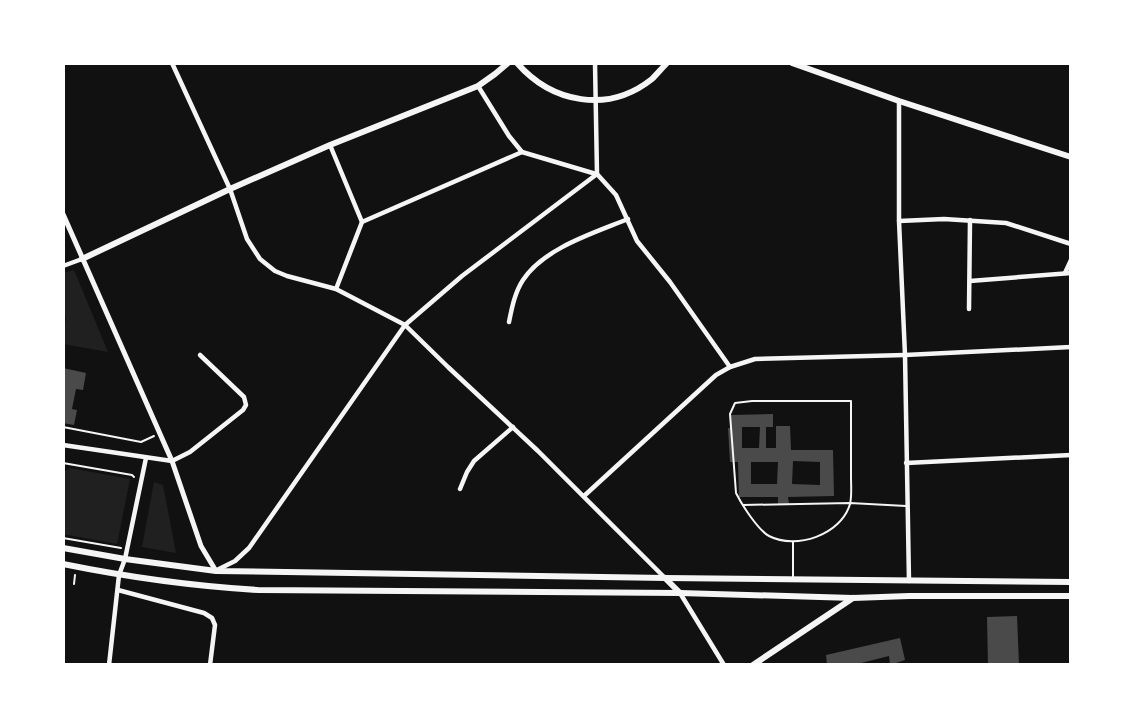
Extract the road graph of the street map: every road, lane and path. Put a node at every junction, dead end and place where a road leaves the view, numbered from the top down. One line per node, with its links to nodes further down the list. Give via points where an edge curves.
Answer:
1 (172, 63): 14 (street)
2 (508, 63): 7 (main road)
3 (517, 63): 8 (main road, via 541,86 558,94)
4 (595, 63): 8 (street)
5 (667, 63): 8 (main road, via 636,89)
6 (792, 63): 9 (main road)
7 (478, 86): 10 (main road); 11 (street)
8 (596, 100): 13 (street)
9 (899, 101): 12 (main road); 18 (street)
10 (330, 145): 14 (main road); 19 (street)
11 (522, 152): 13 (street); 19 (street)
12 (1071, 157)
13 (597, 174): 16 (street, via 617,195); 30 (street)
14 (230, 189): 21 (main road); 27 (street, via 247,239 260,259 287,276)
15 (63, 214): 21 (street)
16 (628, 219): 29 (street, via 538,263 515,295); 34 (street, via 638,241)
17 (970, 220): 18 (street); 20 (street, via 1006,223); 26 (street)
18 (899, 221): 33 (street)
19 (362, 222): 27 (street)
20 (1071, 244)
21 (82, 259): 23 (street); 37 (street)
22 (1071, 260): 24 (street)
23 (63, 266)
24 (1064, 273): 25 (street); 26 (street)
25 (1071, 273)
26 (970, 281): 28 (street)
27 (336, 289): 30 (street)
28 (969, 309)
29 (509, 321)
30 (405, 325): 36 (street); 58 (street, via 248,548)
31 (1071, 347): 33 (street)
32 (200, 355): 41 (street, via 244,397 246,405 190,452)
33 (905, 355): 34 (street, via 767,358); 43 (street)
34 (730, 367): 47 (street)
35 (63, 427): 37 (path, via 141,442)
36 (513, 427): 46 (street, via 474,461); 47 (street)
37 (160, 433): 41 (street)
38 (63, 445): 40 (street)
39 (1071, 455): 43 (street)
40 (146, 458): 41 (street); 55 (street)
41 (172, 461): 58 (street, via 201,546)
42 (64, 463): 44 (path); 45 (path, via 131,475)
43 (906, 463): 50 (street)
44 (65, 468)
45 (134, 481)
46 (460, 489)
47 (584, 496): 60 (street)
48 (850, 503): 49 (lane); 49 (lane, via 851,401 752,401 735,403 730,414 736,493); 50 (lane); 52 (lane, via 842,520 824,534)
49 (743, 505): 52 (lane, via 767,535)
50 (907, 506): 63 (street)
51 (63, 538): 54 (path)
52 (793, 541): 61 (lane)
53 (63, 548): 55 (main road)
54 (121, 548)
55 (125, 559): 58 (main road); 59 (street)
56 (63, 564): 57 (main road)
57 (77, 567): 59 (main road); 65 (path)
58 (216, 571): 60 (main road); 66 (main road)
59 (120, 575): 66 (main road); 67 (street)
60 (665, 578): 61 (main road); 68 (main road)
61 (793, 579): 62 (main road); 69 (main road)
62 (857, 580): 63 (main road); 72 (main road)
63 (908, 581): 64 (main road); 70 (main road)
64 (1071, 582)
65 (74, 584)
66 (214, 587): 68 (main road)
67 (118, 590): 73 (street); 74 (street, via 212,618)
68 (680, 593): 69 (main road); 75 (street)
69 (793, 596): 72 (main road)
70 (909, 596): 71 (main road); 72 (main road)
71 (1071, 596)
72 (853, 598): 76 (main road)
73 (109, 665)
74 (210, 665)
75 (723, 665)
76 (753, 665)

